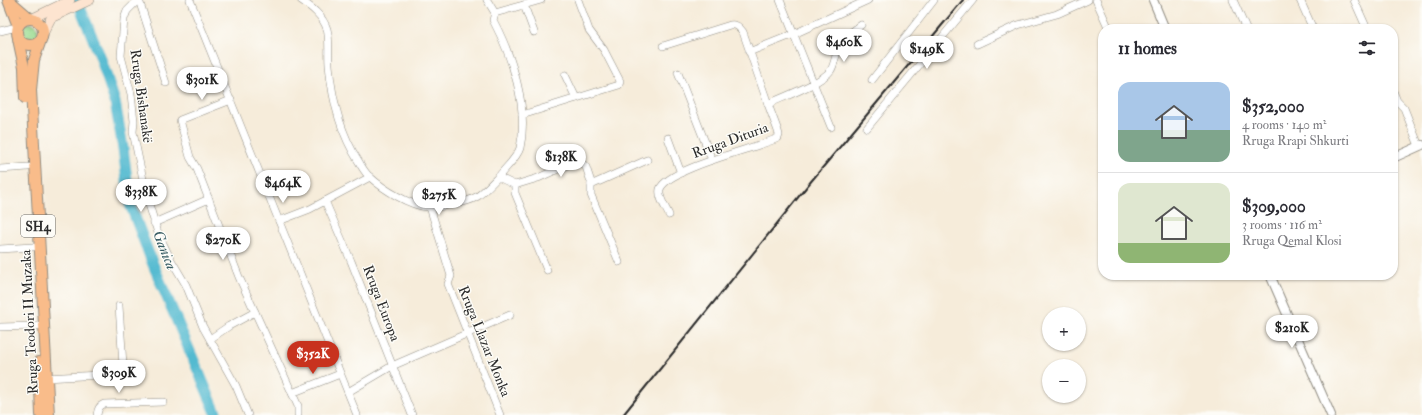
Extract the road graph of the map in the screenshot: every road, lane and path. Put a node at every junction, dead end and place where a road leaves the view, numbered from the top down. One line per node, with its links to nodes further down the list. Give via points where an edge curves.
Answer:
1 (8, 0): 22 (main road, SH4); 29 (main road, SH4)
2 (90, 0): 19 (main road)
3 (138, 0): 41 (street); 67 (street, Rruga Bishanakë, via 127,11 124,19 121,56 132,99 133,132 138,160)
4 (190, 0): 44 (street)
5 (301, 0): 58 (street, via 314,10 327,28 329,66 337,114 343,134)
6 (487, 0): 21 (street)
7 (541, 0): 20 (street)
8 (578, 0): 43 (street, via 589,30 604,50 620,83 618,86)
9 (780, 0): 32 (street)
10 (868, 0): 32 (street)
11 (934, 0): 40 (street)
12 (973, 0): 49 (street)
13 (1088, 0): 35 (street, via 1057,14 1018,25)
14 (1096, 0): 23 (street)
15 (1153, 0): 24 (street)
16 (1233, 0): 25 (street)
17 (1300, 0): 26 (street)
18 (1354, 0): 27 (street)
19 (68, 4): 22 (main road); 33 (main road, via 51,18)
20 (524, 5): 21 (street); 31 (street)
21 (495, 13): 47 (street, via 493,20 502,36 512,66)
22 (31, 19): 29 (main road, via 23,20); 33 (main road, SH4, via 41,25)
23 (1107, 24)
24 (1163, 24)
25 (1244, 24)
26 (1311, 24)
27 (1365, 24)
28 (861, 25): 42 (street, via 841,43 831,70)
29 (18, 26): 30 (street); 34 (main road, SH4)
30 (0, 31)
31 (534, 32)
32 (794, 34): 37 (street); 42 (street)
33 (42, 36): 34 (main road, via 30,45); 82 (main road, Rruga Teodori II Muzaka / SH4, via 34,60 31,90)
34 (18, 39): 55 (main road, Rruga Teodori II Muzaka / SH4, via 24,67)
35 (977, 44)
36 (663, 46): 37 (street, via 735,25 743,32)
37 (749, 52): 46 (street)
38 (678, 73): 54 (street)
39 (565, 75): 43 (street)
40 (872, 80)
41 (166, 83)
42 (814, 83): 46 (street); 48 (street)
43 (576, 98): 47 (street)
44 (231, 100): 62 (street, via 180,120 190,156); 66 (street)
45 (1398, 101): 51 (street, via 1404,108)
46 (768, 104): 54 (street, Rruga Dituria, via 778,138)
47 (522, 115): 59 (street, via 519,151)
48 (831, 127)
49 (867, 128)
50 (668, 138): 57 (street, Rruga Dituria)
51 (1421, 145): 52 (street)
52 (1398, 156)
53 (647, 160): 61 (street)
54 (712, 160): 57 (street, Rruga Dituria)
55 (28, 167): 56 (street); 68 (main road, Rruga Teodori II Muzaka / SH4)
56 (0, 169)
57 (681, 173): 65 (street, Rruga Dituria, via 661,187 661,197)
58 (370, 177): 63 (street); 64 (street, via 399,196)
59 (498, 177): 60 (street); 64 (street, via 470,200)
60 (515, 185): 61 (street, via 576,161 580,161 586,167); 71 (street, via 515,193)
61 (591, 185): 70 (street, via 591,195)
62 (209, 199): 67 (street); 74 (street)
63 (325, 202): 66 (street); 80 (street, Rruga Europa, via 352,261)
64 (430, 207): 78 (street, Rruga Llazar Monka, via 451,276 448,284)
65 (669, 215)
66 (279, 221): 81 (street)
67 (154, 223): 79 (street, Rruga Bishanakë)
68 (33, 247): 69 (street); 76 (main road, Rruga Teodori II Muzaka / SH4)
69 (0, 249)
70 (619, 262)
71 (547, 270)
72 (1272, 280): 94 (street)
73 (119, 306): 82 (street, via 123,365 121,371 116,374)
74 (255, 312): 79 (street); 84 (street)
75 (510, 315): 78 (street)
76 (37, 326): 77 (street); 86 (main road, Rruga Teodori II Muzaka / SH4)
77 (0, 327)
78 (468, 333): 80 (street); 93 (street, Rruga Llazar Monka)
79 (210, 339): 89 (street, Rruga Bishanakë, via 236,386)
80 (392, 366): 83 (street); 92 (street, Rruga Europa)
81 (340, 374): 83 (street); 84 (street)
82 (46, 378): 87 (main road, Rruga Teodori II Muzaka / SH4)
83 (348, 392): 91 (street)
84 (292, 393): 90 (street, via 298,406)
85 (163, 402): 88 (street, via 104,404 100,405)
86 (41, 415)
87 (49, 415)
88 (97, 415)
89 (248, 415)
90 (298, 415)
91 (357, 415)
92 (412, 415)
93 (500, 415)
94 (1332, 415)

